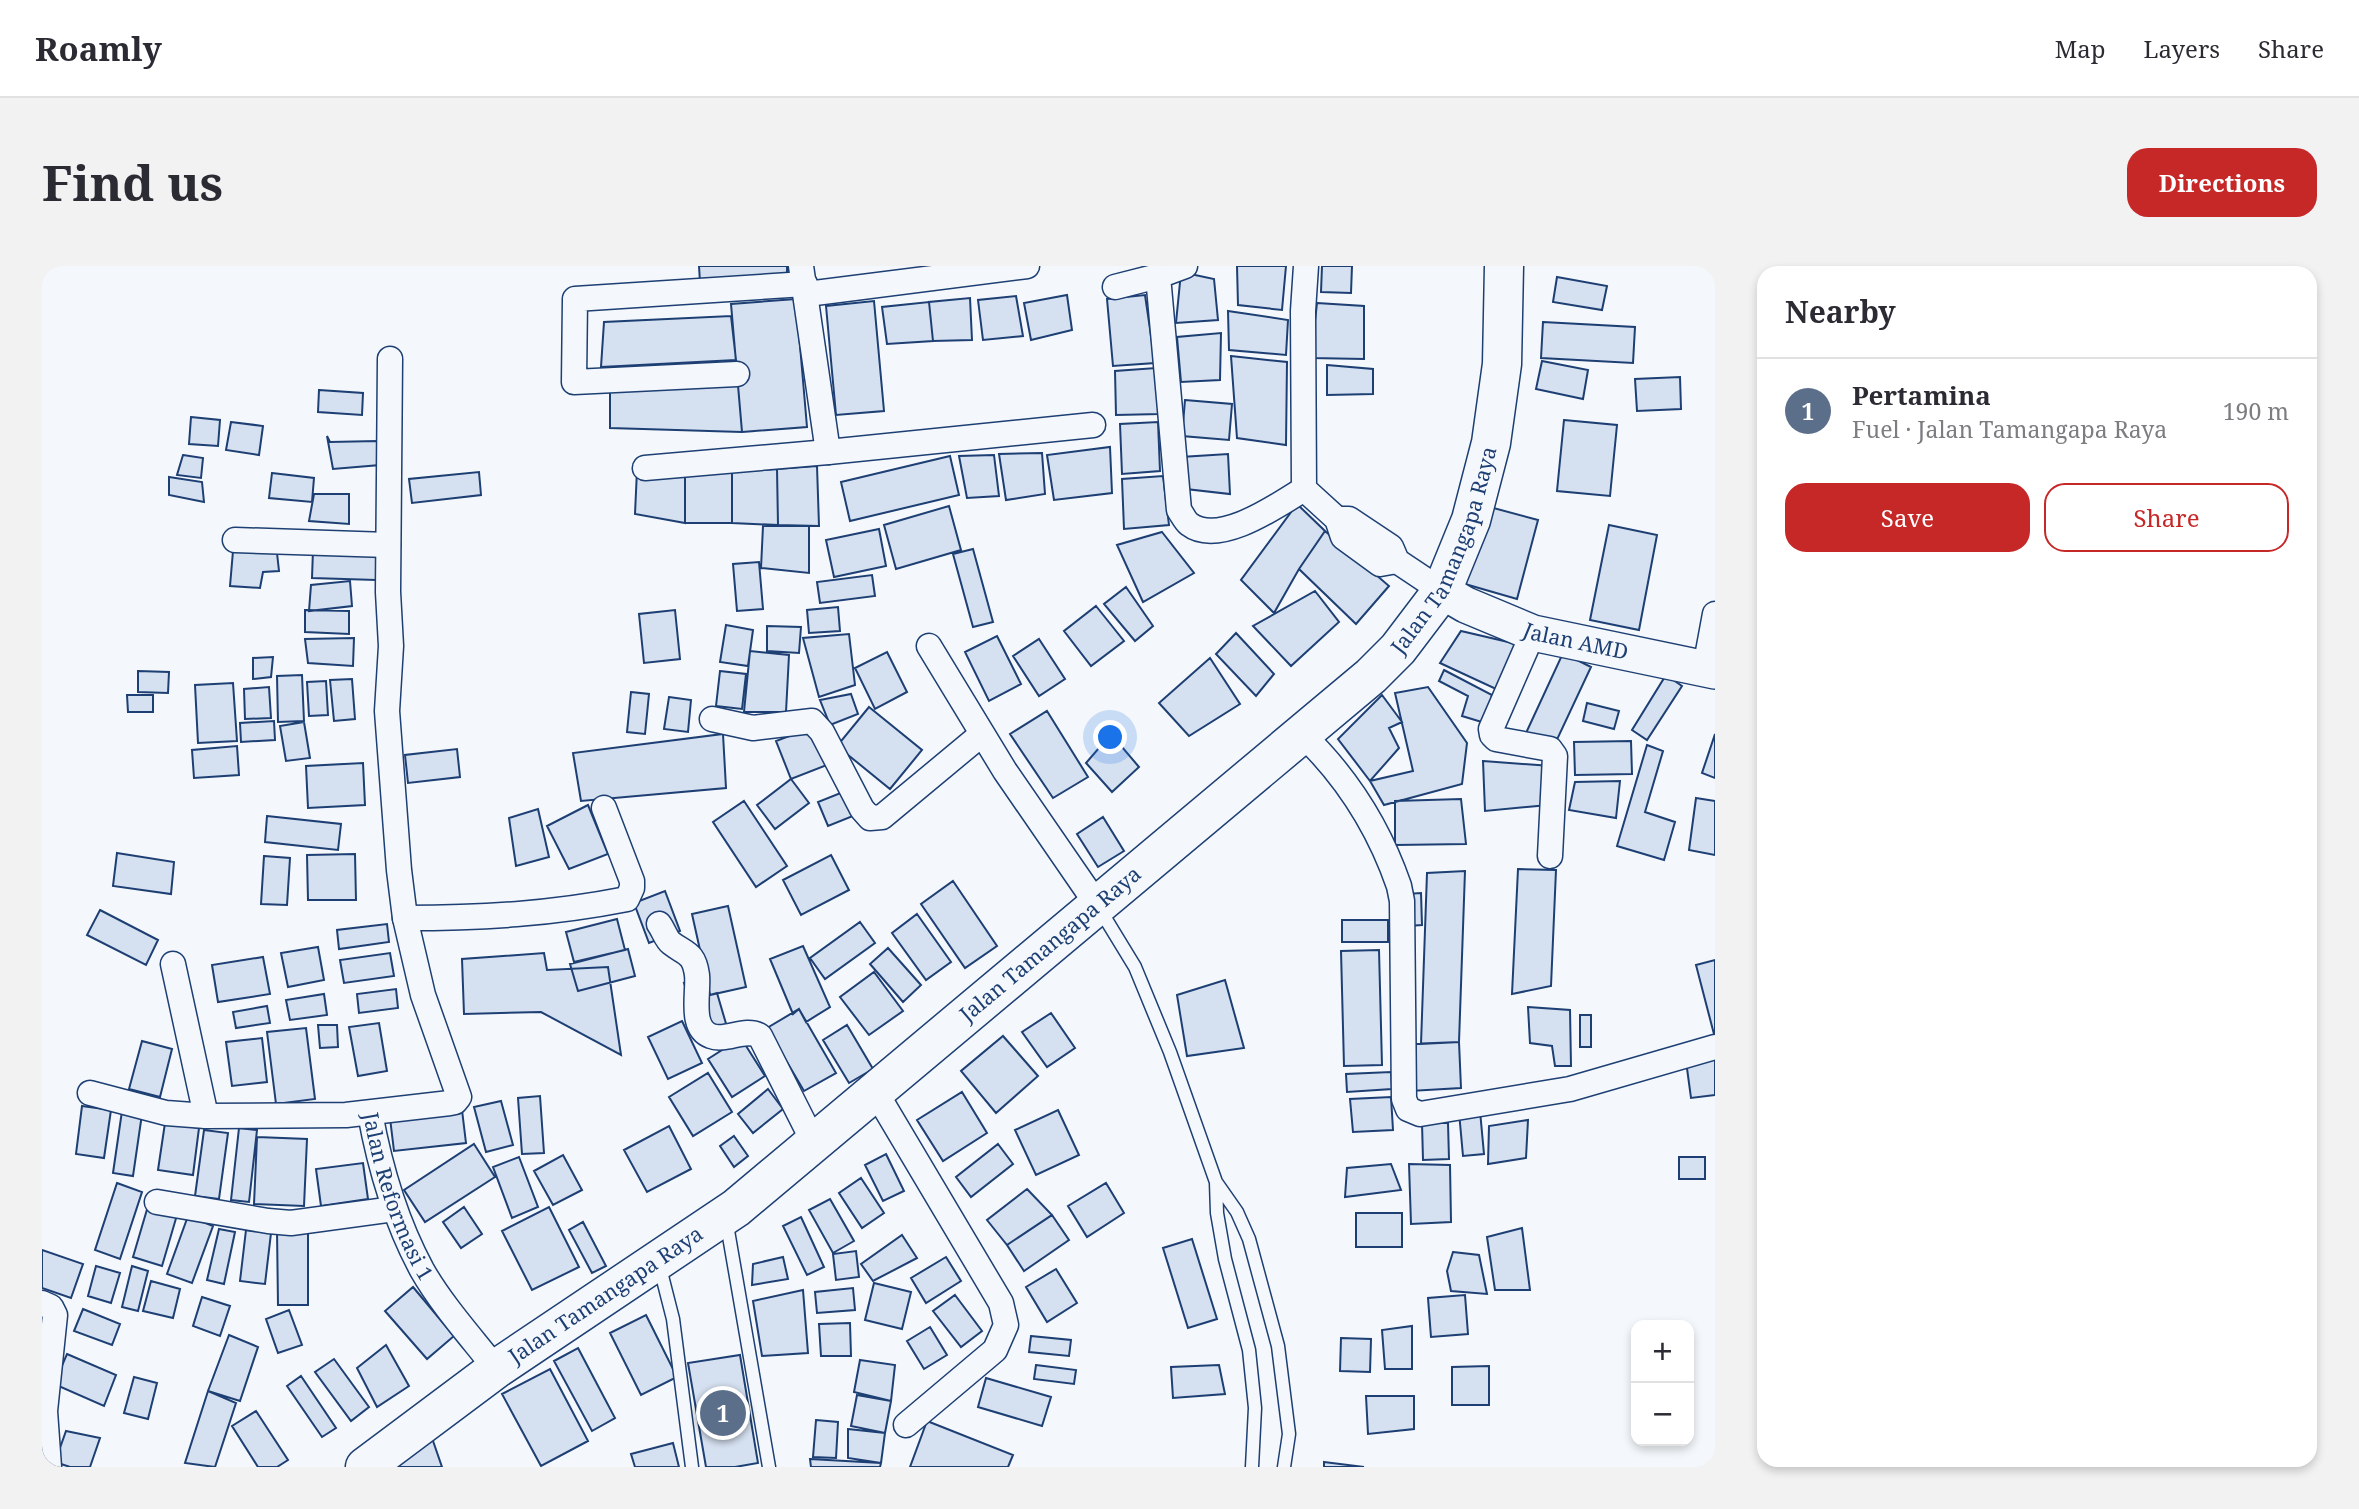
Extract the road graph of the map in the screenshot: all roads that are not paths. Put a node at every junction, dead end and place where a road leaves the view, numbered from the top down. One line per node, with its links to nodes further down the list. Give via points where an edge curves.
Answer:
1 (1027, 266): 6 (street)
2 (1185, 266): 5 (street)
3 (1306, 266): 13 (street)
4 (1504, 266): 16 (main road, Jalan Tamangapa Raya, via 1502,364 1490,443 1471,520)
5 (1158, 276): 7 (street); 13 (street, via 1179,510 1188,523 1207,531 1237,526)
6 (804, 281): 9 (street, via 575,299 574,382); 11 (street)
7 (1115, 287)
8 (390, 359): 15 (street)
9 (737, 374)
10 (1093, 425): 11 (street)
11 (828, 452): 12 (street)
12 (645, 468)
13 (1304, 489): 16 (street, via 1337,519 1349,519 1391,547 1397,561)
14 (235, 540): 15 (street)
15 (388, 545): 27 (street, via 391,646 387,711)
16 (1442, 591): 18 (street, Jalan AMD); 23 (main road, Jalan Tamangapa Raya, via 1398,649)
17 (1715, 614): 20 (street)
18 (1533, 633): 20 (street, Jalan AMD); 25 (street, via 1491,729 1496,739 1550,749 1555,756)
19 (929, 646): 22 (street)
20 (1710, 670)
21 (712, 719): 22 (street, via 753,728 812,720 870,818 883,817)
22 (982, 734): 26 (street)
23 (1302, 734): 26 (main road, Jalan Tamangapa Raya); 30 (street, via 1352,790 1399,886 1404,1099 1408,1109 1420,1114 1570,1089)
24 (604, 808): 27 (street, via 632,881 627,900 484,918)
25 (1550, 856)
26 (1098, 906): 31 (main road, Jalan Tamangapa Raya); 36 (lane, via 1135,967)
27 (405, 918): 33 (street, via 426,1005 459,1097 450,1103)
28 (659, 924): 35 (street, via 670,942 693,960 697,1017 704,1032 713,1037 753,1032 760,1036)
29 (173, 964): 34 (street)
30 (1715, 1048)
31 (876, 1091): 35 (main road, Jalan Tamangapa Raya); 43 (street, via 1000,1303 1006,1325 995,1350)
32 (90, 1093): 34 (street, Jalan Reformasi 1, via 166,1113)
33 (369, 1113): 34 (street, Jalan Reformasi 1); 38 (street, Jalan Reformasi 1)
34 (206, 1116)
35 (814, 1143): 39 (main road, Jalan Tamangapa Raya)
36 (1216, 1182): 48 (lane, via 1223,1247 1249,1350 1255,1408); 49 (lane, via 1249,1239 1278,1346 1289,1434)
37 (157, 1202): 38 (street, via 291,1223)
38 (394, 1209): 42 (street, Jalan Reformasi 1, via 427,1277)
39 (726, 1215): 40 (main road, Jalan Tamangapa Raya); 47 (lane)
40 (658, 1260): 42 (main road, Jalan Tamangapa Raya); 46 (lane, via 673,1318)
41 (42, 1303): 44 (street, via 55,1315 45,1411)
42 (496, 1369): 45 (main road, Jalan Tamangapa Raya)
43 (906, 1425)
44 (49, 1467)
45 (366, 1467)
46 (692, 1467)
47 (769, 1467)
48 (1252, 1467)
49 (1284, 1467)

